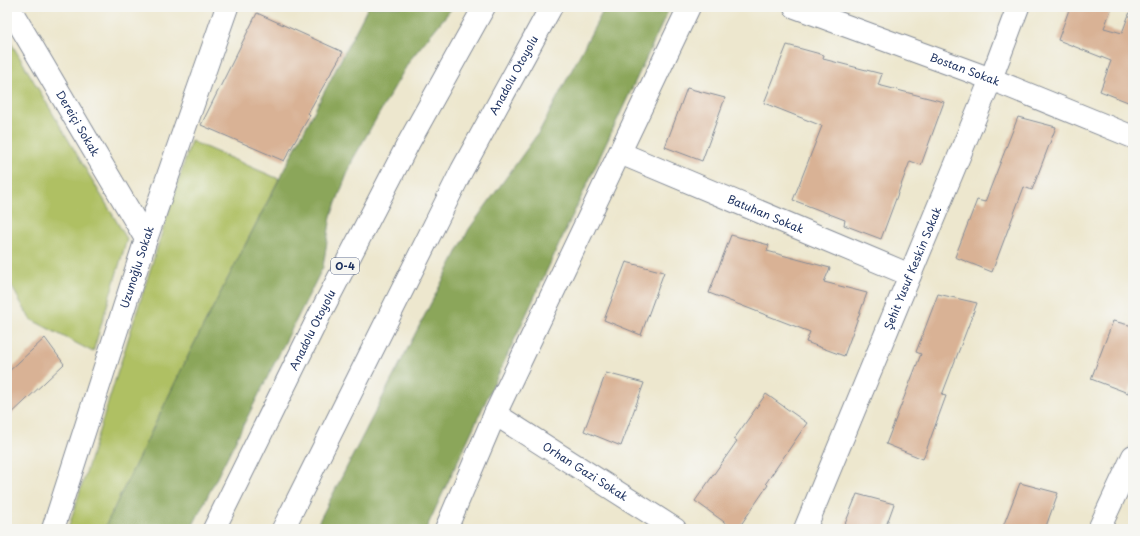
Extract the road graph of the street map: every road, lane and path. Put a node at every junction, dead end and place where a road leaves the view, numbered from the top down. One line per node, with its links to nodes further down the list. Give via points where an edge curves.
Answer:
1 (9, 7): 11 (main road, Dereiçi Sokak)
2 (227, 7): 11 (main road, Uzunoğlu Sokak)
3 (484, 7): 16 (main road, Anadolu Otoyolu / O-4, via 409,142)
4 (550, 7): 17 (main road, Anadolu Otoyolu, via 462,170)
5 (689, 7): 10 (main road)
6 (795, 7): 8 (main road, Bostan Sokak)
7 (1018, 7): 8 (main road, Şehit Yusuf Keskin Sokak)
8 (991, 79): 9 (main road, Bostan Sokak); 12 (main road, Şehit Yusuf Keskin Sokak)
9 (1133, 137)
10 (620, 152): 12 (main road, Batuhan Sokak); 13 (main road)
11 (146, 239): 15 (main road, Uzunoğlu Sokak)
12 (910, 275): 20 (main road, Şehit Yusuf Keskin Sokak)
13 (495, 414): 18 (main road); 19 (main road, Orhan Gazi Sokak)
14 (1133, 456): 21 (main road)
15 (52, 529)
16 (214, 529)
17 (283, 529)
18 (446, 529)
19 (675, 529)
20 (805, 529)
21 (1099, 529)

